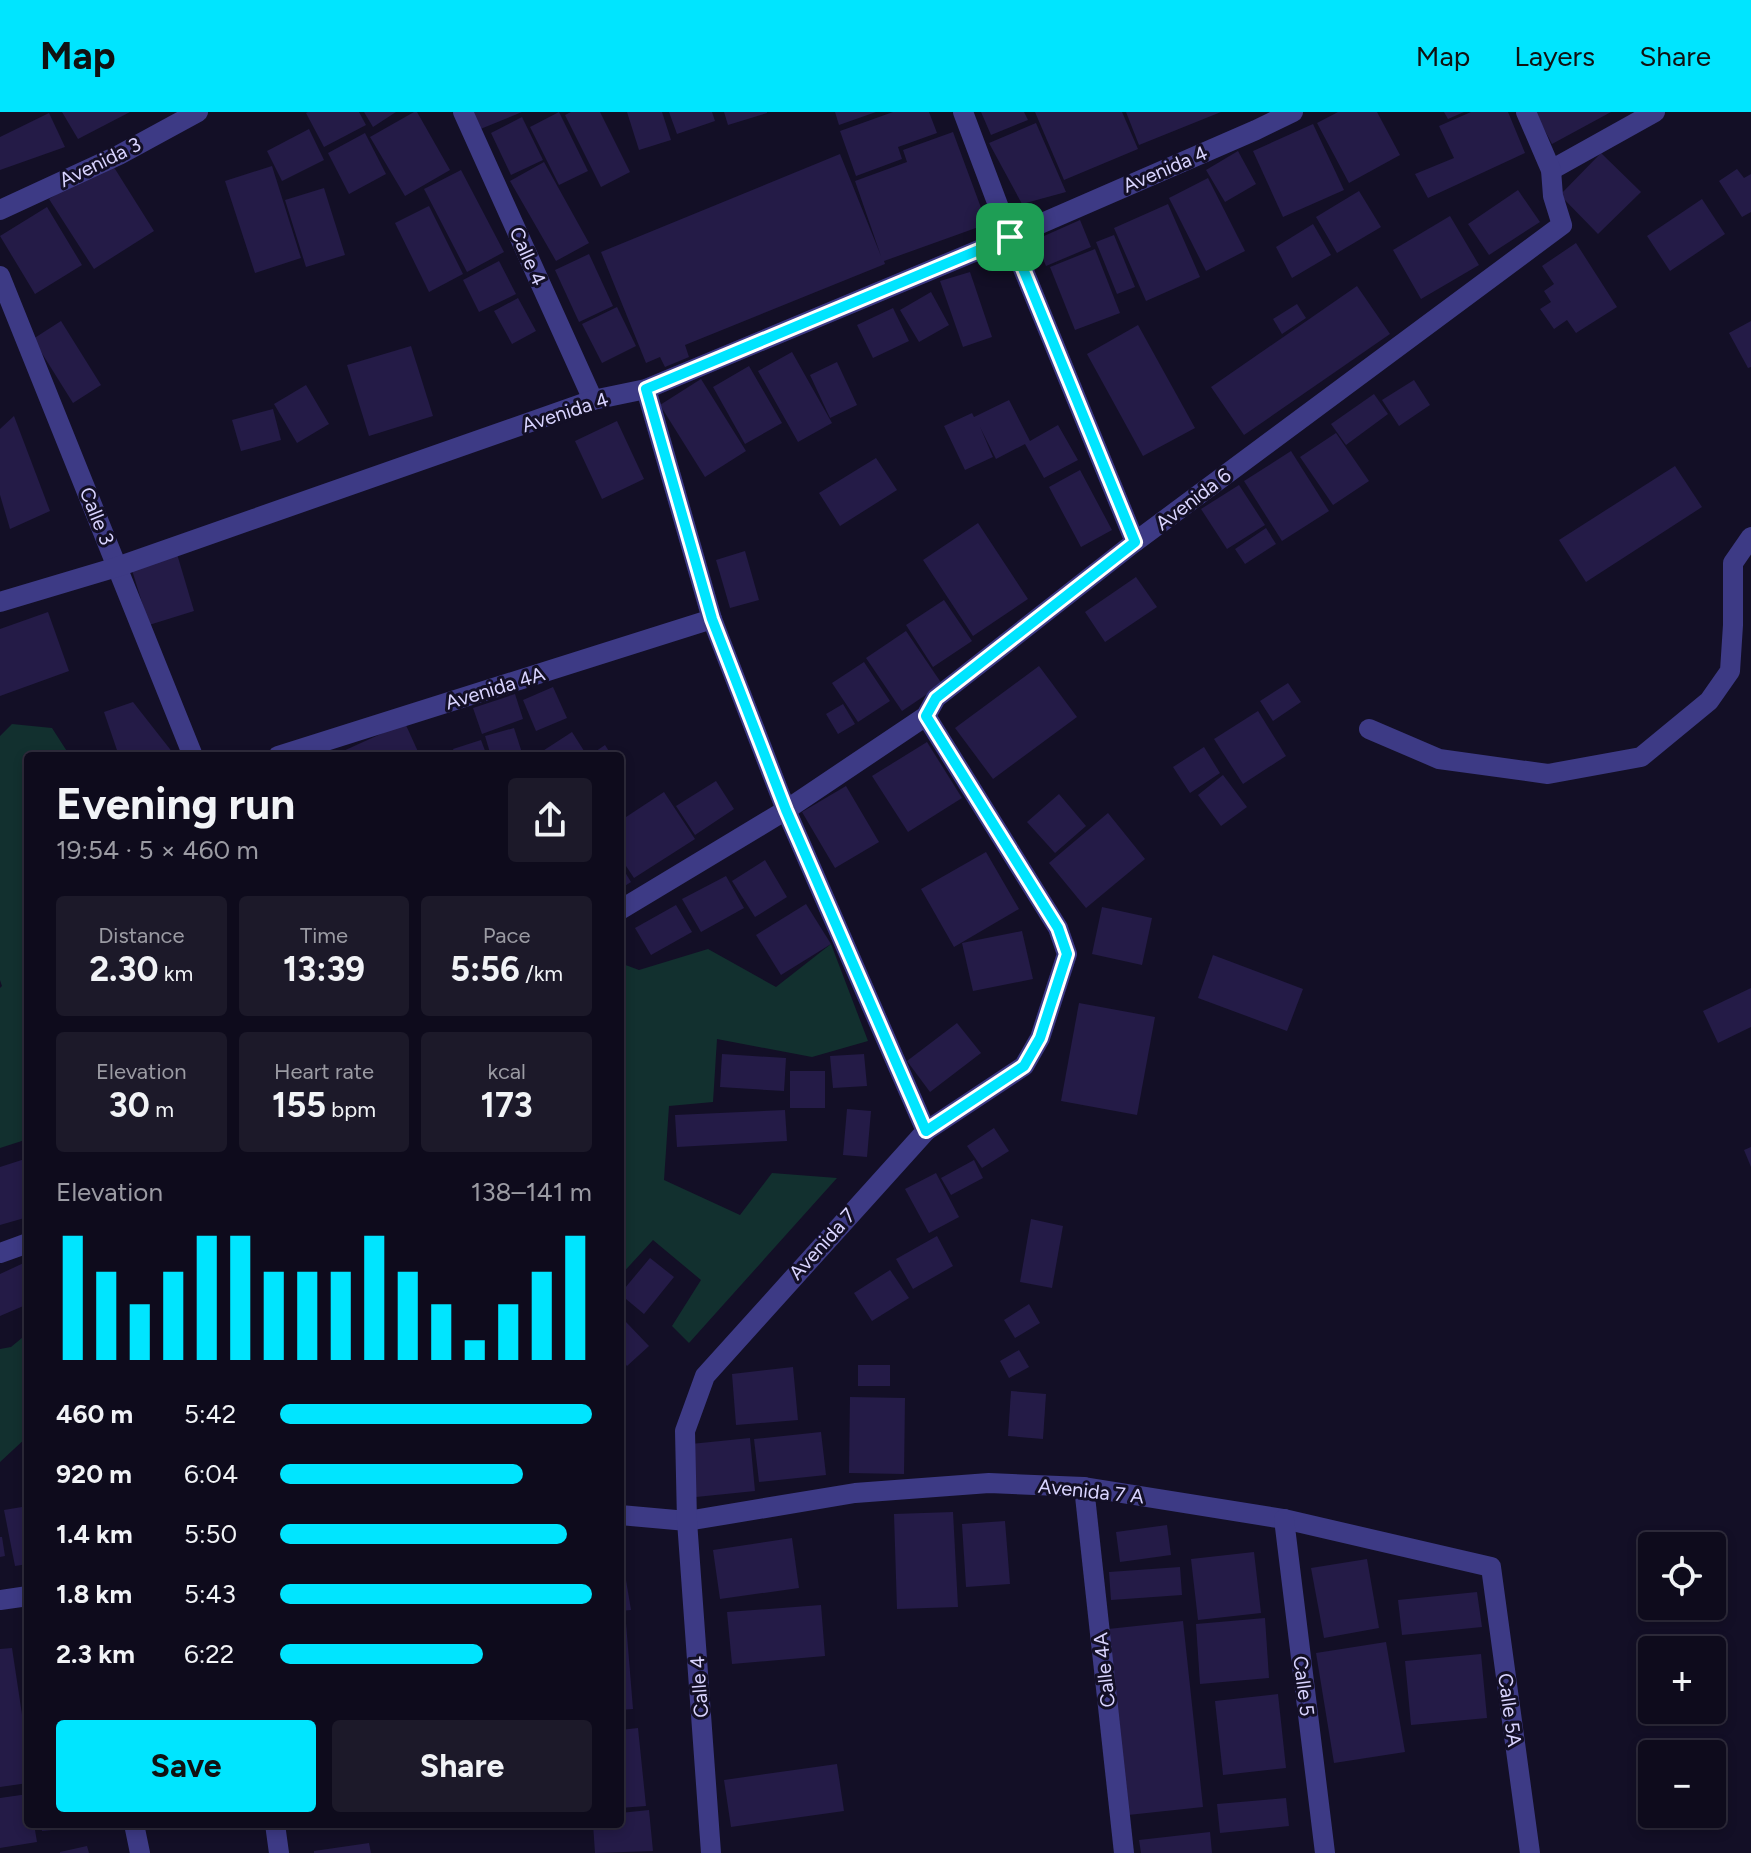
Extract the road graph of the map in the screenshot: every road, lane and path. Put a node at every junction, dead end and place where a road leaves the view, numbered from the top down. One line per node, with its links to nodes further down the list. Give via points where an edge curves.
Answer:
1 (198, 112): 8 (street, Avenida 3)
2 (463, 112): 12 (street, Calle 4)
3 (963, 112): 9 (street)
4 (1293, 112): 9 (street, Avenida 4)
5 (1526, 112): 7 (street)
6 (1655, 112): 7 (street)
7 (1551, 170): 14 (street, Avenida 6, via 1562,225)
8 (0, 210)
9 (1010, 237): 11 (street, Avenida 4); 14 (street)
10 (0, 276): 15 (street, Calle 3)
11 (646, 389): 12 (street, Avenida 4); 17 (street)
12 (593, 400): 15 (street, Avenida 4)
13 (1751, 537): 19 (street, via 1733,563 1730,671 1709,701 1641,757 1548,774 1439,759)
14 (1135, 542): 18 (street, Avenida 6, via 936,698)
15 (117, 567): 16 (street, Avenida 4); 20 (street, Calle 3)
16 (0, 602)
17 (712, 619): 21 (street, Avenida 4A); 22 (street)
18 (926, 716): 22 (street, Avenida 6); 24 (street, Avenida 7, via 1058,928 1067,954 1040,1038 1024,1066)
19 (1369, 729)
20 (191, 752)
21 (291, 752)
22 (786, 810): 23 (street, Avenida 6); 24 (street)
23 (624, 908)
24 (926, 1131): 30 (street, Avenida 7, via 705,1376 685,1431)
25 (24, 1244): 26 (street)
26 (0, 1253)
27 (1084, 1487): 29 (street, Avenida 7 A); 30 (street, Avenida 7 A, via 989,1483 855,1493); 39 (street, Calle 4A)
28 (624, 1515): 30 (street)
29 (1284, 1519): 31 (street, Avenida 7 A); 40 (street, Calle 5)
30 (687, 1521): 38 (street, Calle 4)
31 (1491, 1567): 41 (street, Calle 5A)
32 (24, 1597): 33 (street)
33 (0, 1600)
34 (135, 1828): 36 (street)
35 (276, 1828): 37 (street)
36 (140, 1853)
37 (279, 1853)
38 (711, 1853)
39 (1124, 1853)
40 (1325, 1853)
41 (1530, 1853)

